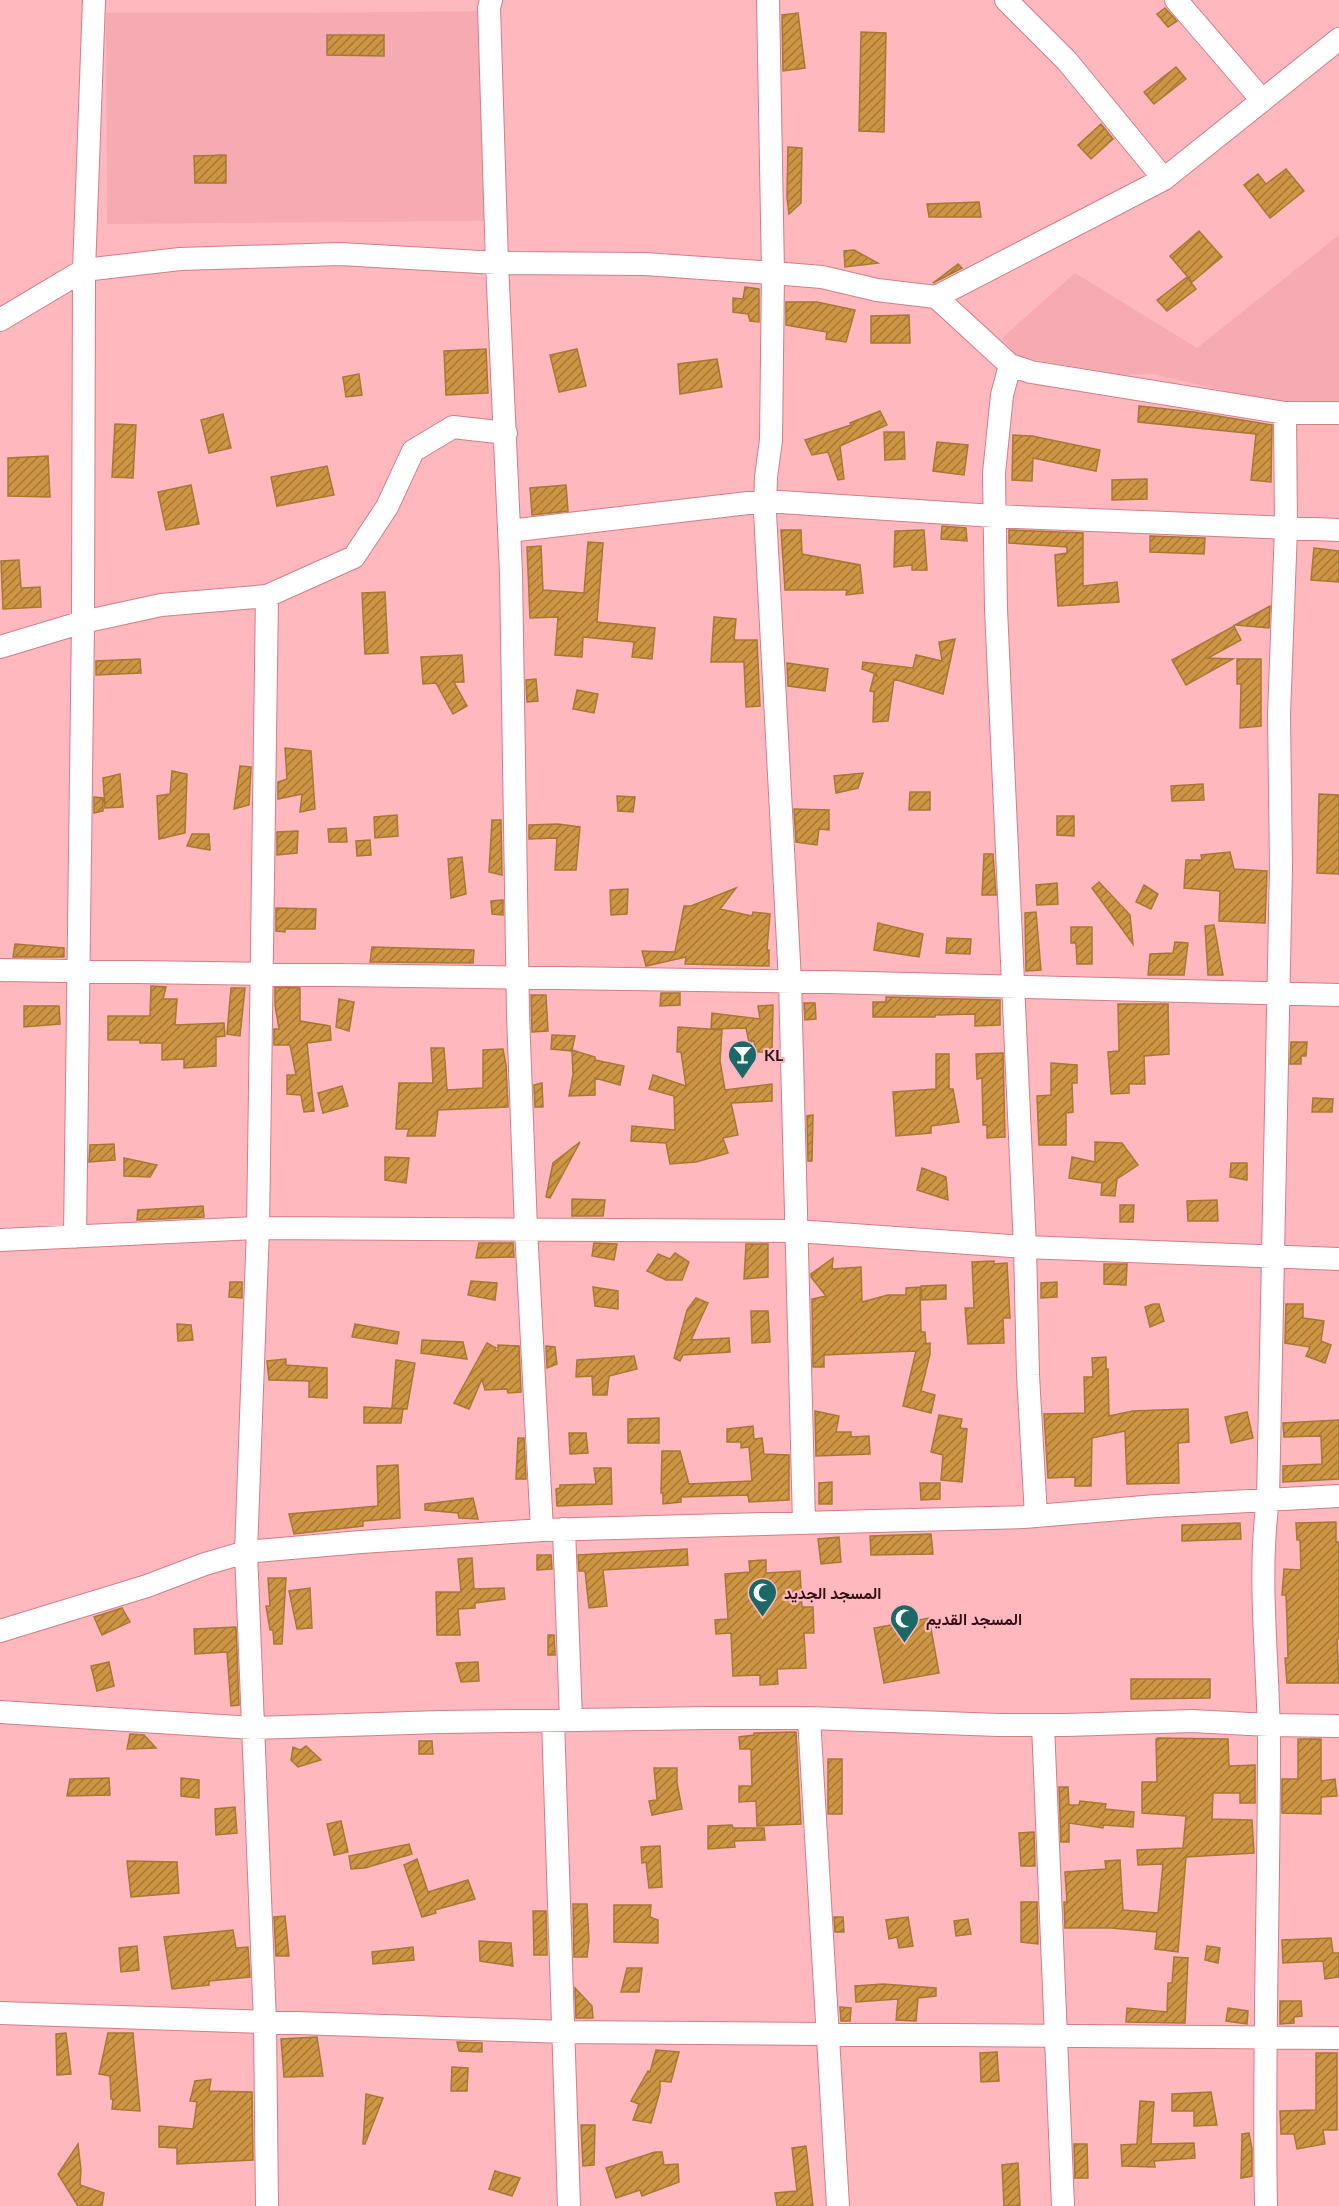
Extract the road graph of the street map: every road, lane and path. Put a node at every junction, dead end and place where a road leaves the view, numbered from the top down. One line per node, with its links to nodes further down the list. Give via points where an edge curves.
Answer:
1 (94, 0): 10 (street)
2 (491, 0): 9 (street)
3 (768, 0): 11 (street)
4 (1005, 0): 8 (street, via 1067,61)
5 (1176, 0): 7 (street)
6 (1339, 39): 7 (street)
7 (1262, 100): 8 (street)
8 (1164, 179): 12 (street)
9 (497, 263): 10 (street, via 340,254 180,259); 11 (street, via 633,264); 17 (street)
10 (84, 270): 13 (street); 24 (street)
11 (773, 273): 12 (street, via 822,277 877,290); 18 (street, via 771,440)
12 (936, 297): 14 (street)
13 (0, 320)
14 (1010, 365): 15 (street, via 1041,374); 19 (street, via 1002,395)
15 (1285, 412): 16 (street); 20 (street)
16 (1339, 413)
17 (506, 433): 22 (street); 23 (street, via 453,427 413,451 387,507 354,557)
18 (765, 501): 19 (street); 22 (street); 30 (street)
19 (994, 516): 20 (street); 31 (street)
20 (1286, 528): 21 (street); 32 (street, via 1279,715 1281,867)
21 (1339, 530)
22 (510, 531): 29 (street)
23 (267, 596): 24 (street, via 161,605); 28 (street)
24 (83, 622): 25 (street); 27 (street)
25 (0, 647)
26 (0, 970): 27 (street)
27 (79, 972): 28 (street); 37 (street)
28 (261, 972): 29 (street); 34 (street)
29 (518, 976): 30 (street); 35 (street)
30 (790, 981): 31 (street); 36 (street)
31 (1014, 987): 32 (street); 39 (street)
32 (1277, 994): 33 (street); 40 (street)
33 (1339, 995)
34 (258, 1228): 35 (street); 37 (street); 48 (street)
35 (526, 1229): 36 (street); 47 (street)
36 (796, 1231): 39 (street); 45 (street)
37 (75, 1237): 38 (street)
38 (0, 1239)
39 (1025, 1247): 40 (street); 44 (street)
40 (1272, 1257): 41 (street); 43 (street)
41 (1339, 1259)
42 (1339, 1496): 43 (street)
43 (1268, 1499): 44 (street); 54 (street, via 1263,1537)
44 (1036, 1516): 45 (street)
45 (804, 1522): 46 (street)
46 (564, 1529): 47 (street); 52 (street)
47 (542, 1530): 48 (street)
48 (246, 1552): 49 (street); 56 (street)
49 (0, 1631)
50 (0, 1712): 56 (street)
51 (809, 1718): 52 (street); 53 (street); 60 (street)
52 (562, 1720): 56 (street); 59 (street)
53 (1043, 1725): 54 (street, via 1192,1721); 61 (street)
54 (1269, 1725): 55 (street); 62 (street)
55 (1339, 1726)
56 (253, 1728): 58 (street)
57 (0, 2013): 58 (street)
58 (265, 2022): 59 (street); 64 (street)
59 (564, 2032): 60 (street); 65 (street)
60 (828, 2034): 61 (street); 66 (street)
61 (1056, 2036): 62 (street); 67 (street)
62 (1266, 2037): 63 (street); 68 (street)
63 (1339, 2038)
64 (267, 2206)
65 (569, 2206)
66 (838, 2206)
67 (1063, 2206)
68 (1266, 2206)

